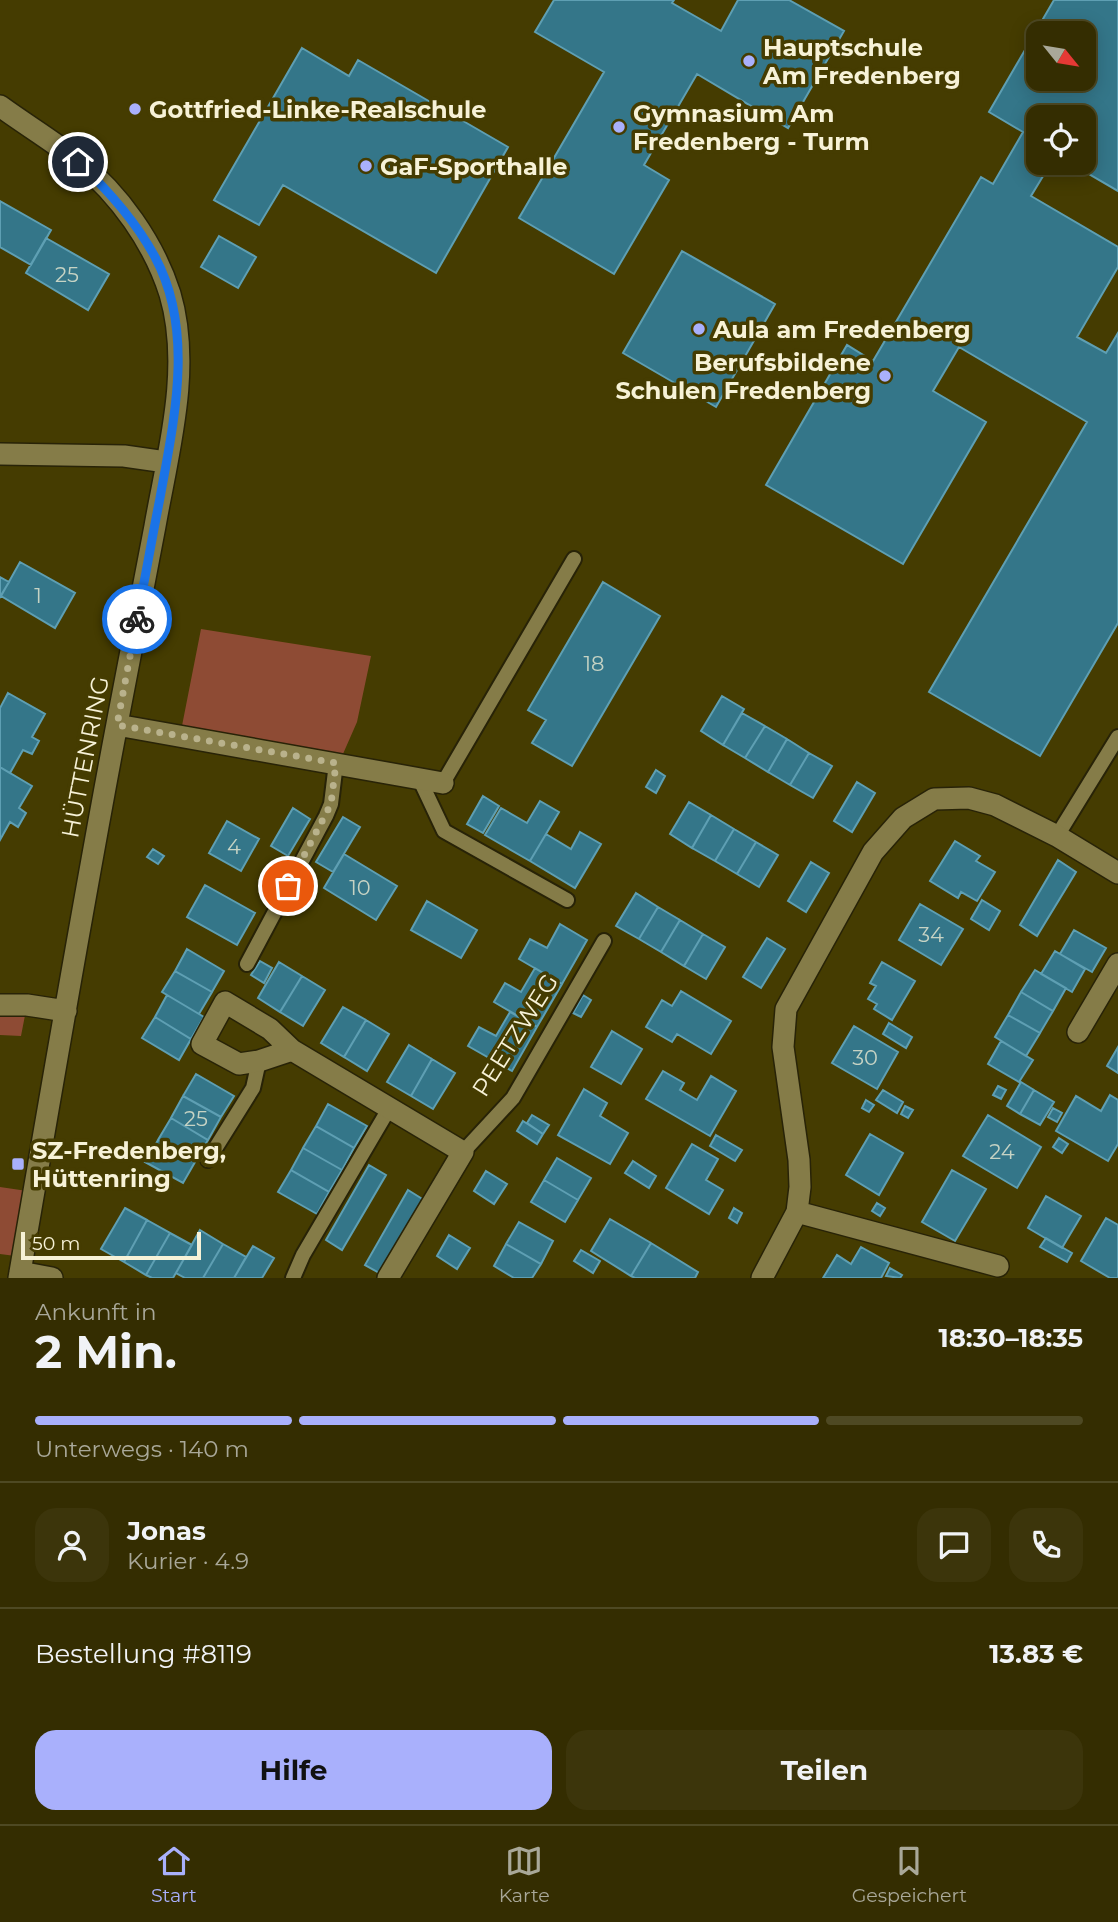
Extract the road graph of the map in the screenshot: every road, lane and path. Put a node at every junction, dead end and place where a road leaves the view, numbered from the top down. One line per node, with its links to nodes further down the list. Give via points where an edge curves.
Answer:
1 (0, 106): 3 (street, HÜTTENRING, via 78,162 107,190 156,259 177,329 176,395)
2 (0, 454): 3 (street, via 124,456)
3 (166, 462): 5 (street, HÜTTENRING)
4 (574, 559): 9 (lane)
5 (117, 725): 7 (street); 17 (street, HÜTTENRING)
6 (1118, 737): 10 (lane)
7 (336, 763): 8 (street); 14 (lane, via 326,816)
8 (419, 778): 9 (street); 12 (lane, via 444,831)
9 (443, 783)
10 (1058, 836): 11 (street); 24 (street, via 995,805 969,798 933,799 903,818 873,852 786,1009 783,1047 799,1160)
11 (1118, 873)
12 (567, 900)
13 (604, 941): 22 (lane, PEETZWEG, via 513,1098)
14 (247, 964)
15 (1118, 964): 18 (street)
16 (0, 1004): 17 (street)
17 (66, 1011): 26 (street, HÜTTENRING)
18 (1078, 1032)
19 (292, 1050): 20 (street); 20 (street, via 270,1029 225,1002 202,1044 239,1064); 21 (street)
20 (259, 1061): 23 (lane, via 253,1087)
21 (390, 1107): 22 (street); 28 (lane)
22 (463, 1152): 29 (street, PEETZWEG)
23 (208, 1160)
24 (797, 1212): 25 (street); 30 (street)
25 (998, 1266)
26 (20, 1275): 27 (street)
27 (52, 1278)
28 (293, 1278)
29 (388, 1278)
30 (762, 1278)

